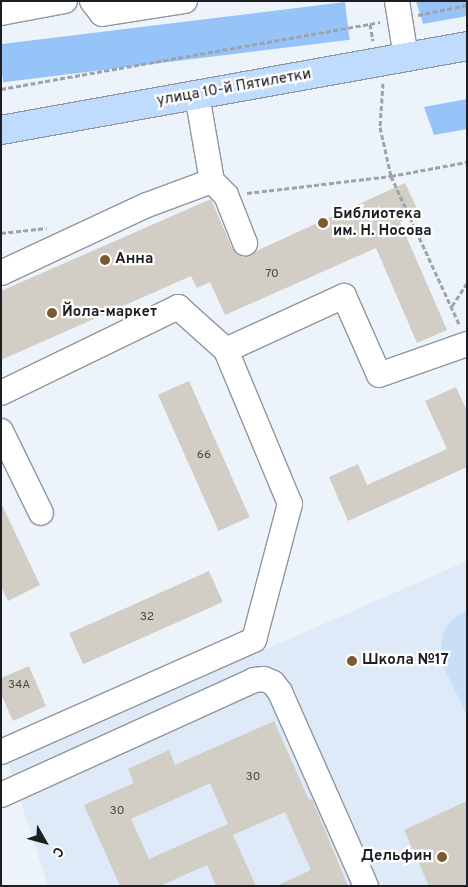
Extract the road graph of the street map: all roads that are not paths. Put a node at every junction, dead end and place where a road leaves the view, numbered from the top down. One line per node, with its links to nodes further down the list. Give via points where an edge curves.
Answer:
1 (65, 1): 5 (lane)
2 (92, 1): 3 (lane, via 102,14)
3 (185, 1)
4 (398, 10): 7 (lane)
5 (1, 13)
6 (467, 46): 7 (main road, улица 10-й Пятилетки)
7 (406, 57): 8 (main road, улица 10-й Пятилетки)
8 (197, 95): 9 (main road, улица 10-й Пятилетки); 10 (lane)
9 (1, 130)
10 (219, 188): 11 (lane); 12 (lane, via 147,205)
11 (245, 243)
12 (1, 273)
13 (465, 338): 14 (lane, via 379,375 344,296)
14 (226, 350): 15 (lane, via 178,306); 18 (lane, via 290,504 254,640)
15 (1, 392)
16 (1, 431): 17 (lane)
17 (41, 513)
18 (1, 752)
19 (1, 795): 20 (lane, via 254,680 264,679 273,683 280,692)
20 (366, 886)

